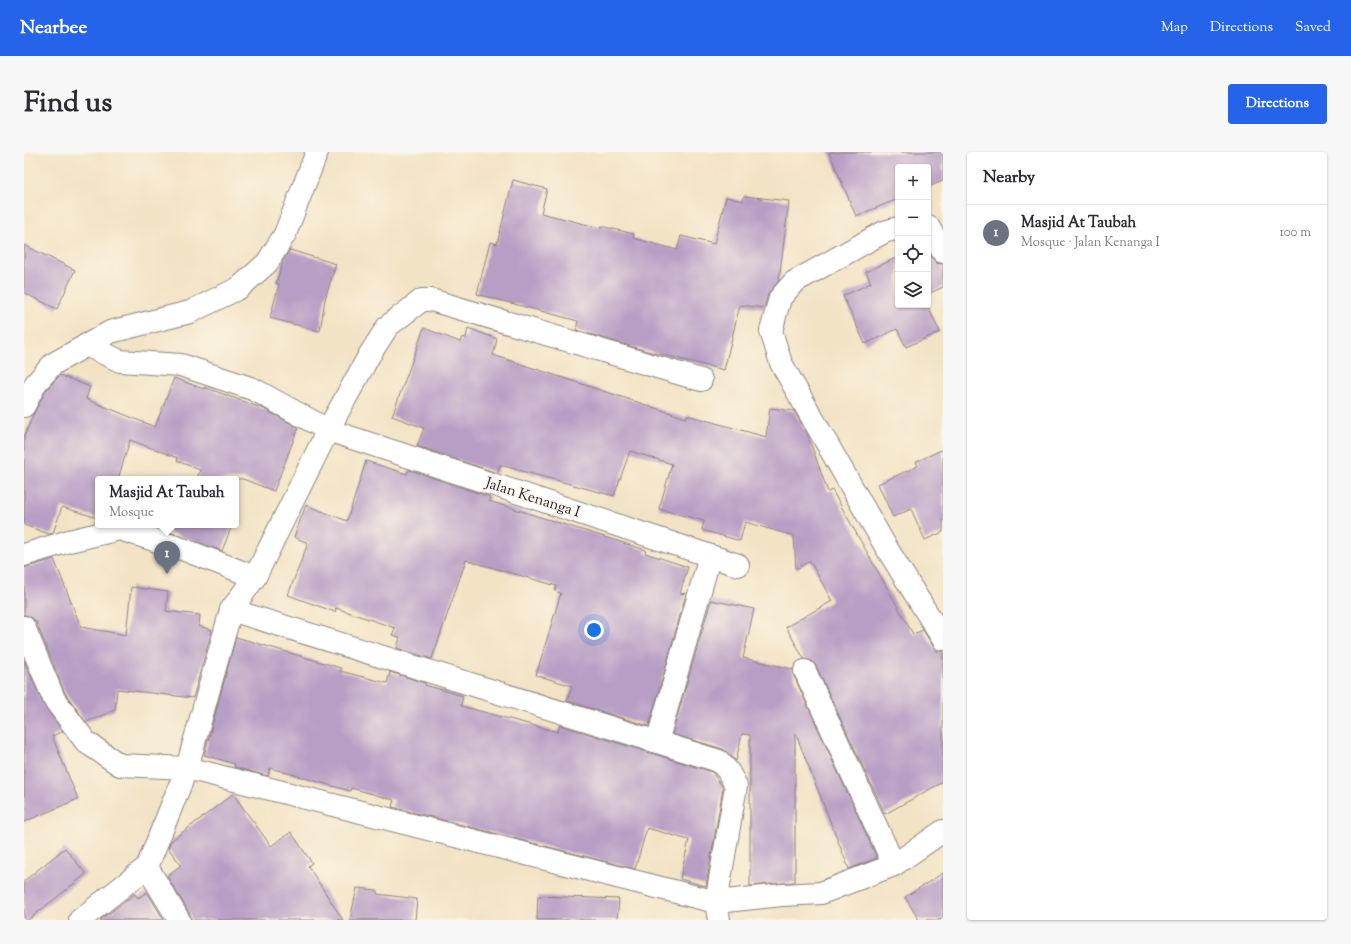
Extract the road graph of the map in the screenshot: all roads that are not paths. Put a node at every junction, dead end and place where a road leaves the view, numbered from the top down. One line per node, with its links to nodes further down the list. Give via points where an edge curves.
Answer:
1 (317, 152): 7 (street, via 285,234 267,263 239,288 190,312 110,332)
2 (943, 215): 3 (street)
3 (931, 218)
4 (895, 229): 17 (street, via 884,232 794,282 780,298 771,331 781,363 886,548)
5 (931, 231): 6 (street)
6 (943, 252)
7 (86, 345): 9 (street, via 53,364 36,383); 10 (street, Jalan Kenanga I, via 120,361 181,365 253,389)
8 (700, 380): 10 (street, via 431,300 422,300 388,326)
9 (24, 406)
10 (328, 430): 12 (street, Jalan Kenanga I); 14 (street)
11 (24, 555): 14 (street, via 120,529)
12 (710, 556): 13 (street, Jalan Kenanga I); 19 (street)
13 (738, 565)
14 (255, 577): 15 (street)
15 (231, 610): 19 (street); 20 (street)
16 (24, 627): 20 (street, via 54,699 86,742 120,765)
17 (943, 639)
18 (805, 671): 22 (street)
19 (657, 742): 24 (street, via 719,761 736,786)
20 (187, 768): 23 (street); 24 (street)
21 (943, 831): 22 (street)
22 (894, 865): 24 (street, via 821,893 782,895)
23 (147, 867): 25 (street); 26 (street)
24 (717, 911)
25 (80, 920)
26 (179, 920)

